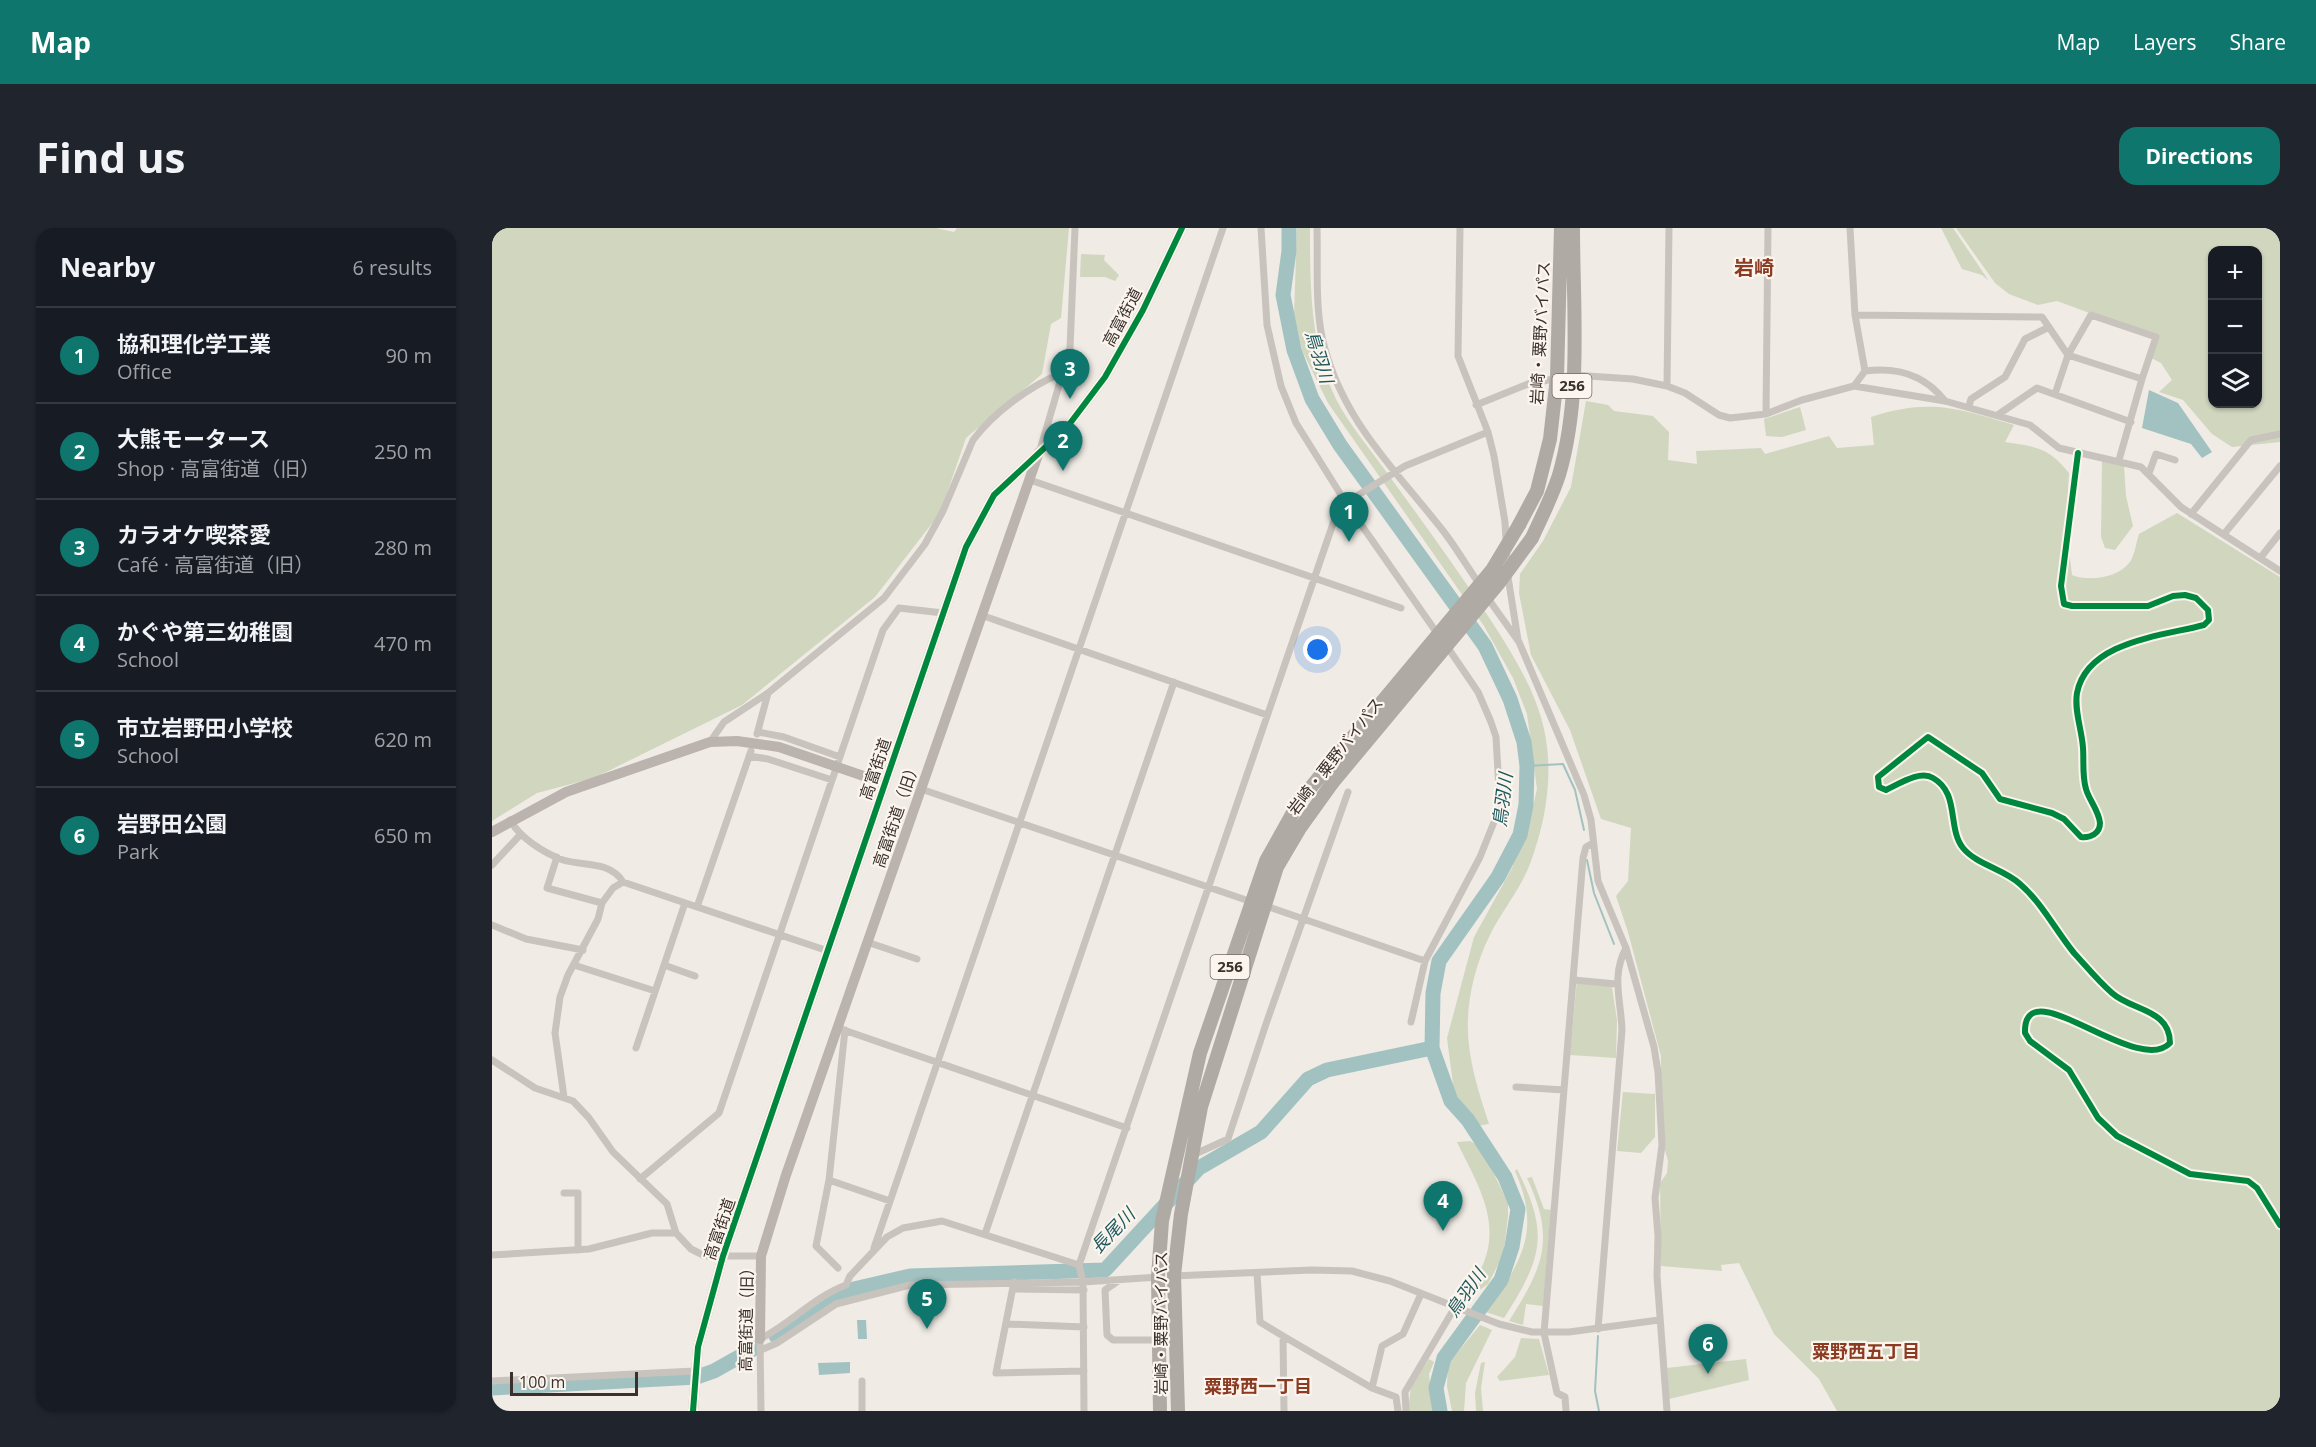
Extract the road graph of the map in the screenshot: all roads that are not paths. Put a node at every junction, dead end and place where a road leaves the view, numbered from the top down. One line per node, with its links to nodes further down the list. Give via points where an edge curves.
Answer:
1 (1075, 228): 16 (street, 高富街道（旧）, via 1070,348)
2 (1182, 228): 31 (street, 高富街道, via 1105,377 1068,426)
3 (1223, 228): 40 (street)
4 (1261, 228): 39 (street, via 1267,325 1281,386 1296,423)
5 (1317, 228): 36 (street, via 1319,316 1335,382 1352,416)
6 (1460, 228): 24 (street, via 1458,356)
7 (1561, 228): 18 (highway, 岩崎・粟野バイパス / 256)
8 (1573, 228): 17 (highway, 岩崎・粟野バイパス / 256)
9 (1670, 228): 21 (street)
10 (1768, 228): 26 (street)
11 (1850, 228): 12 (street)
12 (1856, 315): 13 (street, via 2042,317); 15 (street)
13 (2049, 327): 14 (street); 25 (street, via 2025,339 2005,376 1971,399)
14 (2068, 355): 19 (street); 19 (street, via 2091,315 2156,337); 22 (street)
15 (1865, 370): 20 (street); 23 (street, via 1901,371 1918,377)
16 (1062, 373): 31 (street, 高富街道（旧）); 53 (street, via 1020,396 980,431 943,511 902,577 868,613)
17 (1573, 375): 18 (street); 21 (street, via 1633,379); 57 (highway, 岩崎・粟野バイパス / 256, bridge, via 1558,476 1532,538 1498,584)
18 (1557, 377): 24 (street); 57 (highway, 岩崎・粟野バイパス / 256, bridge, via 1550,439 1537,491 1519,525 1492,570)
19 (2142, 379): 28 (street)
20 (1854, 386): 23 (street); 26 (street)
21 (1667, 387): 26 (street, via 1685,393 1719,415 1743,418)
22 (2055, 394): 27 (street, via 2037,388); 28 (street)
23 (1945, 401): 25 (street)
24 (1476, 405): 29 (street)
25 (1968, 406): 27 (street)
26 (1766, 414)
27 (1999, 414): 32 (street, via 2030,425 2059,448)
28 (2132, 422): 33 (street)
29 (1488, 432): 36 (street); 50 (street, via 1505,522 1508,577)
30 (2280, 434): 41 (street, via 2251,440)
31 (1039, 452): 38 (street, 高富街道（旧）); 48 (street, 高富街道, via 994,495 977,522)
32 (2078, 453): 33 (street); 106 (street, via 2061,586 2064,604 2148,606 2185,594 2208,610 2209,620 2204,625 2115,648 2100,657 2082,682 2077,692 2077,710 2084,782 2098,816 2097,833 2081,837 2064,819 2052,813 2000,799 1982,773 1928,737 1878,777 1877,782 1886,790 1919,776 1932,777 1951,800 1957,837 1963,848 2023,886 2058,934 2113,994 2163,1022 2170,1033 2170,1043 2153,1052 2046,1010 2028,1017 2025,1033 2030,1041 2069,1070 2097,1118 2117,1136 2190,1174 2248,1181 2257,1188)
33 (2119, 460): 37 (street)
34 (2175, 460): 37 (street, via 2156,454)
35 (2280, 466): 43 (street)
36 (1394, 472): 39 (street); 50 (street, via 1446,534)
37 (2149, 473): 41 (street)
38 (1030, 480): 40 (street); 49 (street, 高富街道（旧）)
39 (1348, 502): 46 (street, via 1337,512); 84 (street, via 1478,692 1496,736 1500,807 1480,857)
40 (1127, 513): 46 (street); 51 (street)
41 (2191, 514): 43 (street)
42 (2280, 533): 44 (street)
43 (2224, 534): 44 (street)
44 (2261, 557): 45 (street)
45 (2280, 571)
46 (1316, 578): 47 (street); 54 (street)
47 (1401, 608)
48 (943, 612): 56 (street, via 899,608 890,616); 59 (street, 高富街道)
49 (981, 615): 51 (street); 60 (street, 高富街道（旧）)
50 (1519, 642): 66 (street, via 1584,795)
51 (1080, 649): 52 (street); 63 (street)
52 (1174, 682): 54 (street); 67 (street)
53 (768, 693): 55 (street, via 724,722); 56 (street, via 757,734 784,737)
54 (1267, 714): 71 (street)
55 (710, 742): 56 (street, via 756,742); 62 (street, via 566,792)
56 (838, 762): 58 (street); 59 (street)
57 (1327, 778): 74 (highway, 岩崎・粟野バイパス / 256)
58 (832, 780): 75 (street, via 750,754); 78 (street)
59 (884, 783): 82 (street, 高富街道)
60 (921, 789): 63 (street); 79 (street, 高富街道（旧）)
61 (1348, 792): 76 (street)
62 (510, 820): 64 (street); 65 (street)
63 (1020, 823): 67 (street); 95 (street)
64 (492, 832)
65 (520, 835): 68 (street); 69 (street)
66 (1593, 843): 80 (street, via 1598,881); 88 (street, via 1582,858)
67 (1117, 855): 71 (street); 98 (street)
68 (557, 857): 70 (street, via 608,868 618,873); 72 (street, via 547,888)
69 (492, 865)
70 (623, 882): 72 (street); 73 (street)
71 (1210, 887): 74 (street); 100 (street)
72 (602, 903): 81 (street)
73 (686, 903): 75 (street); 86 (street)
74 (1259, 904): 76 (street); 101 (highway, 岩崎・粟野バイパス / 256, via 1201,1107); 118 (highway, 岩崎・粟野バイパス / 256, via 1200,1053 1162,1221)
75 (697, 907): 78 (street)
76 (1302, 920): 84 (street); 101 (street, via 1228,1139)
77 (492, 925): 81 (street, via 526,939)
78 (779, 934): 82 (street); 102 (street, via 719,1113)
79 (867, 942): 83 (street); 92 (street, 高富街道（旧）)
80 (1626, 948): 89 (street); 128 (street, via 1654,1047 1660,1096 1662,1145 1655,1198)
81 (583, 950): 85 (street)
82 (828, 951): 113 (street, 高富街道)
83 (917, 959)
84 (1425, 961): 91 (street)
85 (574, 964): 90 (street); 99 (street, via 555,1020)
86 (664, 965): 87 (street); 90 (street)
87 (695, 976)
88 (1574, 980): 89 (street); 97 (street)
89 (1616, 984): 131 (street, via 1622,1030)
90 (655, 991): 93 (street)
91 (1411, 1022)
92 (842, 1029): 95 (street); 103 (street); 112 (street, 高富街道（旧）, via 786,1175)
93 (636, 1048)
94 (492, 1060): 99 (street, via 535,1088)
95 (938, 1062): 98 (street); 105 (street)
96 (1516, 1087): 97 (street)
97 (1564, 1090): 132 (street)
98 (1033, 1095): 100 (street); 108 (street)
99 (564, 1097): 102 (street, via 589,1118 613,1152)
100 (1127, 1128): 114 (street)
101 (1191, 1162): 117 (highway, 岩崎・粟野バイパス / 256)
102 (640, 1179): 107 (street, via 666,1204)
103 (829, 1180): 105 (street); 115 (street, via 816,1246)
104 (564, 1193): 110 (street, via 578,1193)
105 (890, 1201): 109 (street)
106 (2280, 1225)
107 (676, 1233): 110 (street, via 652,1233); 113 (street, via 691,1249)
108 (985, 1234): 109 (street, via 942,1221 926,1222 903,1228); 114 (street)
109 (874, 1248): 120 (street)
110 (578, 1250): 111 (street)
111 (492, 1255)
112 (761, 1256): 113 (street); 135 (street, 高富街道（旧）)
113 (723, 1257): 137 (street, 高富街道, via 707,1309)
114 (1080, 1266): 122 (street)
115 (838, 1268)
116 (1257, 1273): 117 (street); 123 (street, via 1352,1271); 133 (street, via 1260,1322)
117 (1174, 1275): 118 (street); 146 (highway, 岩崎・粟野バイパス / 256)
118 (1158, 1277): 119 (street); 134 (highway, 岩崎・粟野バイパス / 256)
119 (1120, 1280): 122 (street); 134 (street, via 1105,1290 1107,1335 1113,1340)
120 (846, 1286): 124 (street); 125 (street)
121 (1014, 1286): 122 (street); 124 (street, via 910,1285); 129 (street)
122 (1084, 1286): 130 (street)
123 (1421, 1294): 126 (street); 140 (street, via 1403,1334 1382,1346)
124 (847, 1298): 127 (street)
125 (817, 1301): 127 (street); 135 (street)
126 (1456, 1307): 132 (street, via 1499,1324); 149 (street, via 1405,1392)
127 (824, 1310): 135 (street)
128 (1659, 1320): 131 (street); 151 (street)
129 (1007, 1324): 130 (street); 136 (street, via 996,1373)
130 (1084, 1327): 136 (street)
131 (1598, 1329): 132 (street)
132 (1544, 1333): 150 (street, via 1557,1393 1565,1397)
133 (1283, 1336): 140 (street); 147 (street)
134 (1159, 1340): 145 (highway, 岩崎・粟野バイパス / 256)
135 (760, 1345): 142 (street, 高富街道（旧）)
136 (1084, 1371): 144 (street)
137 (695, 1377): 138 (street); 141 (street, 高富街道)
138 (492, 1381)
139 (862, 1381): 143 (street)
140 (1372, 1388): 148 (street, via 1396,1396)
141 (693, 1411)
142 (760, 1411)
143 (862, 1411)
144 (1084, 1411)
145 (1160, 1411)
146 (1178, 1411)
147 (1284, 1411)
148 (1398, 1411)
149 (1406, 1411)
150 (1566, 1411)
151 (1667, 1411)

